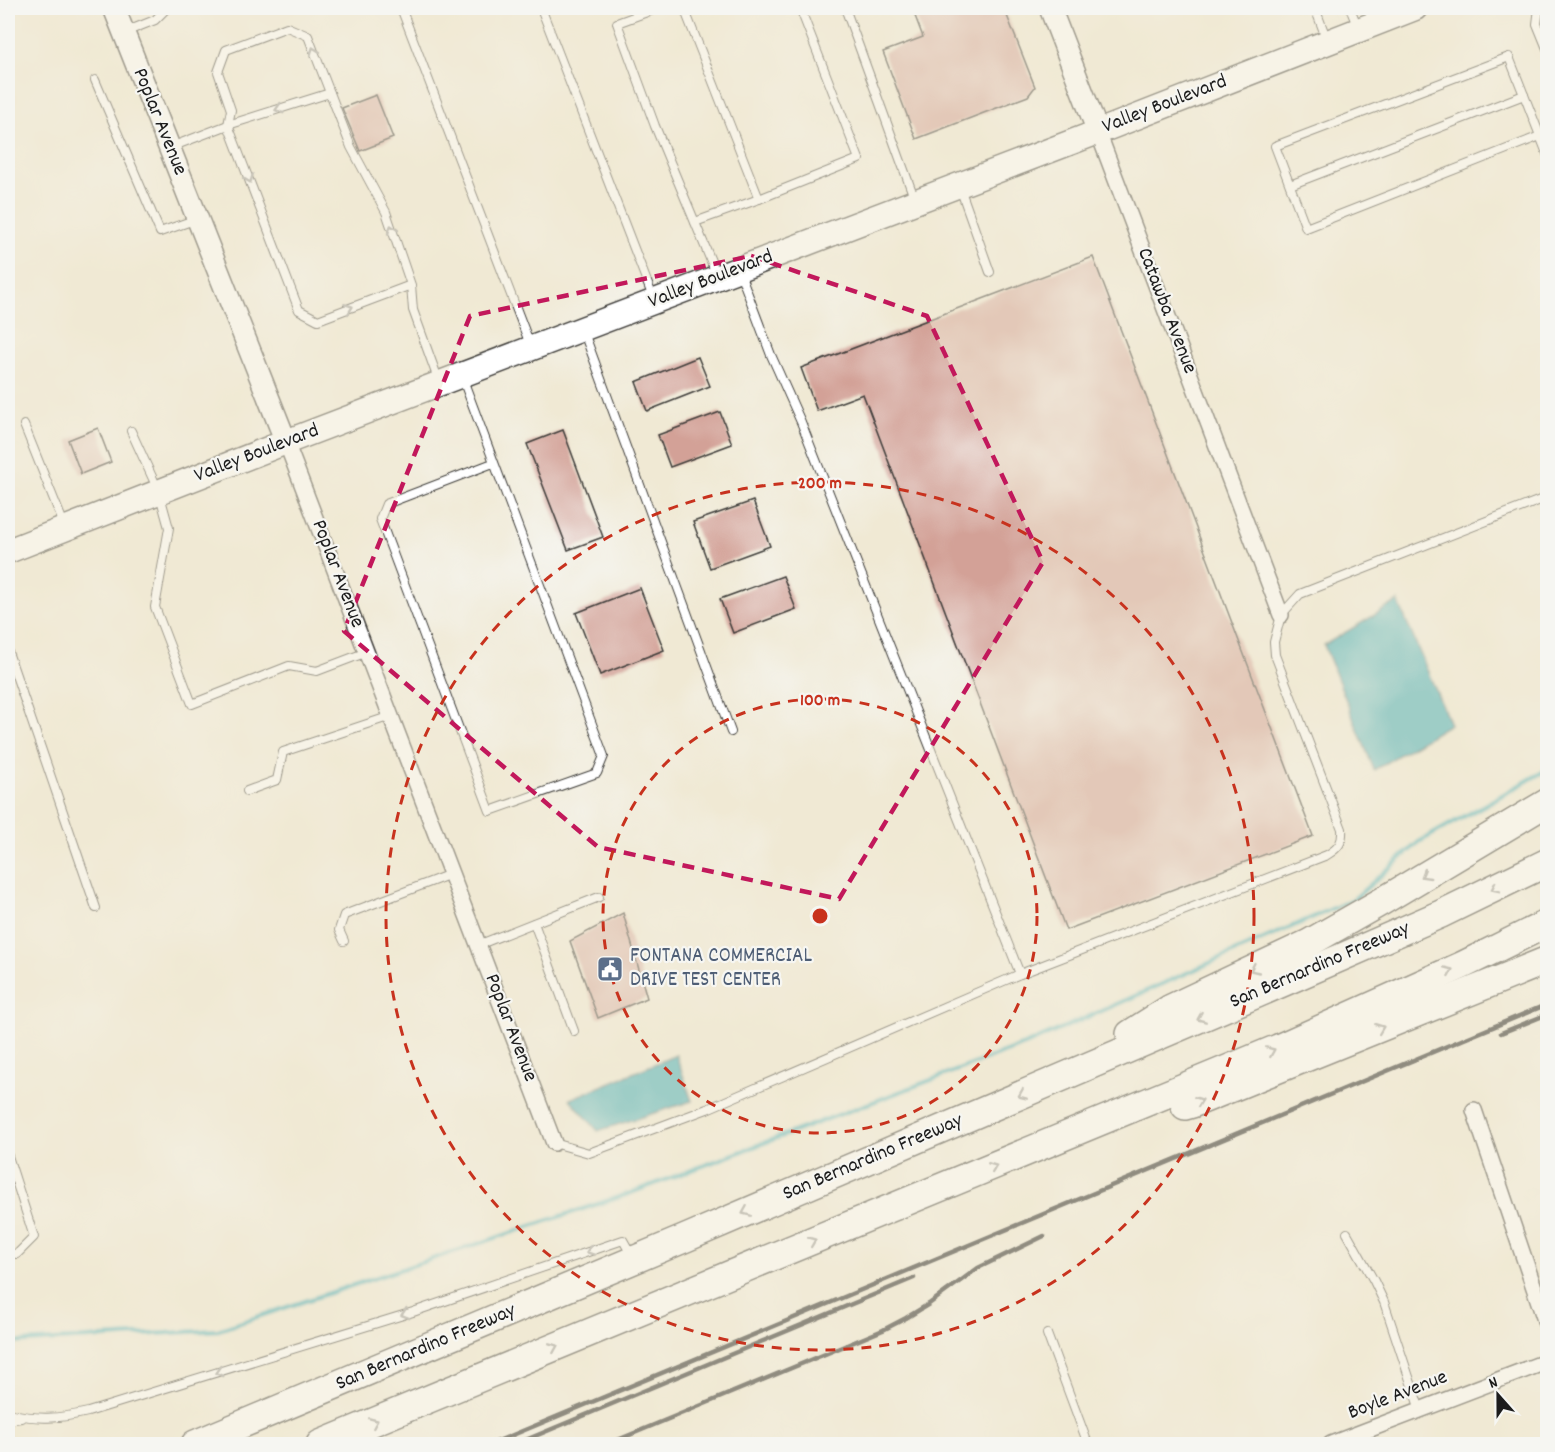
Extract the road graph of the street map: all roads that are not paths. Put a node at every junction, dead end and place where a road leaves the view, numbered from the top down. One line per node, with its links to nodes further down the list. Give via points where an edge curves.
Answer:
1 (114, 8): 15 (street, Poplar Avenue)
2 (167, 8): 15 (lane, via 156,20)
3 (401, 8): 37 (lane)
4 (541, 8): 35 (lane)
5 (658, 8): 31 (lane, via 617,23)
6 (684, 8): 28 (lane)
7 (800, 8): 28 (lane, via 859,159)
8 (845, 8): 29 (lane)
9 (1050, 8): 22 (street, Catawba Avenue)
10 (1315, 8): 16 (lane)
11 (1414, 8): 14 (main road, Valley Boulevard)
12 (1541, 8): 13 (lane); 17 (lane, via 1538,24)
13 (1548, 12)
14 (1355, 18): 16 (main road, Valley Boulevard)
15 (124, 33): 24 (street, Poplar Avenue)
16 (1327, 42): 22 (main road, Valley Boulevard)
17 (1548, 51)
18 (95, 80): 30 (lane, via 160,232)
19 (330, 93): 21 (lane, one-way to 21); 21 (lane, one-way to 21, via 308,36 287,27 226,50 218,72 231,110); 34 (lane, one-way to 19, via 386,212 351,147)
20 (1524, 95): 23 (lane); 27 (lane); 27 (lane, via 1509,57 1275,146)
21 (228, 125): 24 (lane); 34 (lane, one-way to 34, via 299,310 318,320)
22 (1098, 132): 26 (main road, Valley Boulevard); 47 (street, Catawba Avenue)
23 (1540, 136): 25 (lane); 27 (lane, via 1306,228)
24 (169, 148): 30 (street, Poplar Avenue)
25 (1548, 156)
26 (959, 185): 29 (main road, Valley Boulevard); 32 (lane)
27 (1290, 185)
28 (759, 199): 31 (lane)
29 (916, 201): 33 (main road, Valley Boulevard)
30 (198, 218): 41 (street, Poplar Avenue)
31 (695, 222): 33 (lane)
32 (990, 272)
33 (728, 273): 35 (main road, Valley Boulevard); 63 (lane, via 801,422)
34 (411, 285): 38 (lane, via 413,310)
35 (655, 301): 36 (main road, Valley Boulevard)
36 (582, 329): 37 (main road, Valley Boulevard); 51 (lane)
37 (531, 348): 38 (main road, Valley Boulevard)
38 (451, 379): 41 (main road, Valley Boulevard); 42 (lane)
39 (24, 425): 45 (lane)
40 (131, 430): 43 (lane)
41 (286, 442): 43 (main road, Valley Boulevard); 49 (street, Poplar Avenue)
42 (494, 463): 42 (lane, via 604,756 597,773 490,811 380,519 386,504)
43 (159, 492): 45 (main road, Valley Boulevard); 49 (lane, via 169,528 155,607 192,704 290,666 317,671)
44 (1548, 497): 47 (lane, via 1300,594)
45 (65, 528): 46 (main road, Valley Boulevard)
46 (8, 551)
47 (1281, 615): 63 (lane, via 1275,655 1339,820 1341,844 1327,855)
48 (8, 652): 57 (lane)
49 (366, 652): 50 (street, Poplar Avenue)
50 (391, 716): 52 (lane, via 283,752 277,780); 55 (street, Poplar Avenue)
51 (731, 732)
52 (247, 791)
53 (1548, 802): 65 (highway, one-way to 65, via 1309,943 1171,1008)
54 (1548, 862): 65 (highway, San Bernardino Freeway, one-way to 65, via 1441,914)
55 (451, 874): 60 (lane, via 345,915 339,930); 61 (street, Poplar Avenue)
56 (598, 897): 58 (lane)
57 (96, 908)
58 (534, 923): 61 (lane); 64 (lane)
59 (1548, 923): 67 (highway, one-way to 59, via 1278,1048)
60 (344, 941)
61 (478, 945): 68 (street, Poplar Avenue)
62 (1548, 960): 67 (highway, one-way to 62, via 1192,1104)
63 (1020, 974): 68 (lane, via 707,1109 589,1153)
64 (574, 1031)
65 (1062, 1078): 72 (highway, San Bernardino Freeway, one-way to 72)
66 (1474, 1110): 73 (street)
67 (1101, 1122): 82 (highway, one-way to 67)
68 (554, 1143)
69 (8, 1156): 71 (lane, via 34,1237 17,1254)
70 (1347, 1233): 76 (lane, via 1384,1302)
71 (8, 1253)
72 (634, 1260): 78 (lane, one-way to 78, via 623,1240 413,1312 88,1412 62,1418); 81 (highway, San Bernardino Freeway)
73 (1548, 1329)
74 (1047, 1334): 83 (lane)
75 (1548, 1361): 76 (street, Boyle Avenue)
76 (1419, 1410): 80 (street, Boyle Avenue)
77 (8, 1413): 78 (lane)
78 (26, 1418): 79 (lane)
79 (8, 1420)
80 (1337, 1443)
81 (195, 1444)
82 (320, 1444)
83 (1088, 1444)

